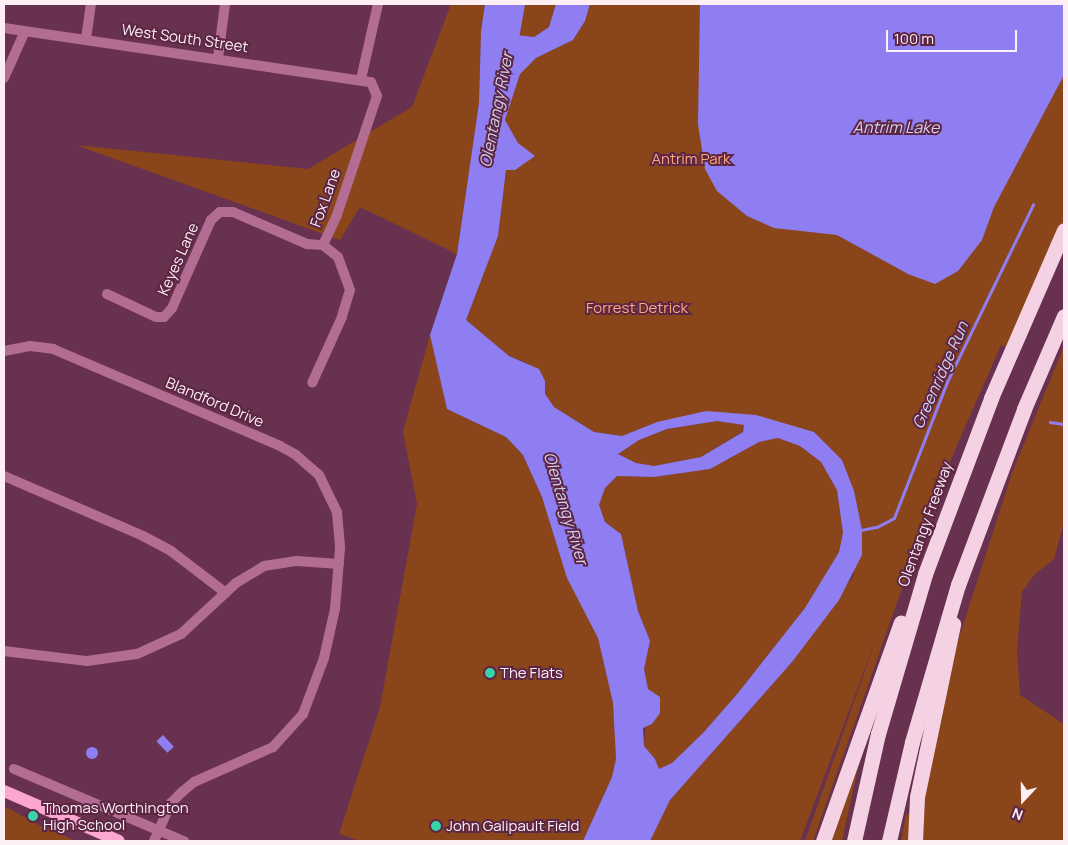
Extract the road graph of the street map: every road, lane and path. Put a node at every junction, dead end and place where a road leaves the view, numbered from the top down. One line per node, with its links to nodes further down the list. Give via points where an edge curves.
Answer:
1 (91, 4): 6 (street)
2 (225, 4): 7 (street)
3 (378, 4): 9 (street)
4 (4, 28): 5 (street, West South Street)
5 (25, 31): 6 (street, West South Street); 8 (street)
6 (86, 39): 7 (street, West South Street)
7 (218, 58): 9 (street, West South Street)
8 (4, 78)
9 (361, 79): 11 (street, Fox Lane, via 371,82 376,96 337,215)
10 (1064, 230): 18 (highway, Olentangy Freeway, via 991,398)
11 (323, 245): 12 (street, Keyes Lane, via 307,244 233,212 220,212 211,220 168,314 156,317); 15 (street, Fox Lane, via 338,257 350,290 342,317)
12 (108, 294)
13 (1064, 316): 19 (highway, via 1017,427)
14 (4, 351): 17 (street, Blandford Drive, via 30,346 53,349 296,455 319,475 334,502 339,520)
15 (312, 383)
16 (4, 476): 20 (street, via 150,540 187,562)
17 (339, 564): 20 (street, via 297,561 264,566 249,573); 24 (street, Blandford Drive, via 335,609 324,658 302,714 273,747 194,782 172,803)
18 (925, 574): 28 (highway, via 896,633); 29 (highway, Olentangy Freeway, via 878,734)
19 (958, 585): 30 (highway, via 912,742); 31 (highway, via 950,648 917,797)
20 (226, 593): 21 (street, via 182,634 137,654 87,661)
21 (4, 651)
22 (14, 769): 24 (street)
23 (4, 791): 25 (main road)
24 (158, 830): 26 (street, Blandford Drive); 27 (street)
25 (119, 841)
26 (154, 841)
27 (184, 841)
28 (823, 841)
29 (854, 841)
30 (889, 841)
31 (915, 841)

